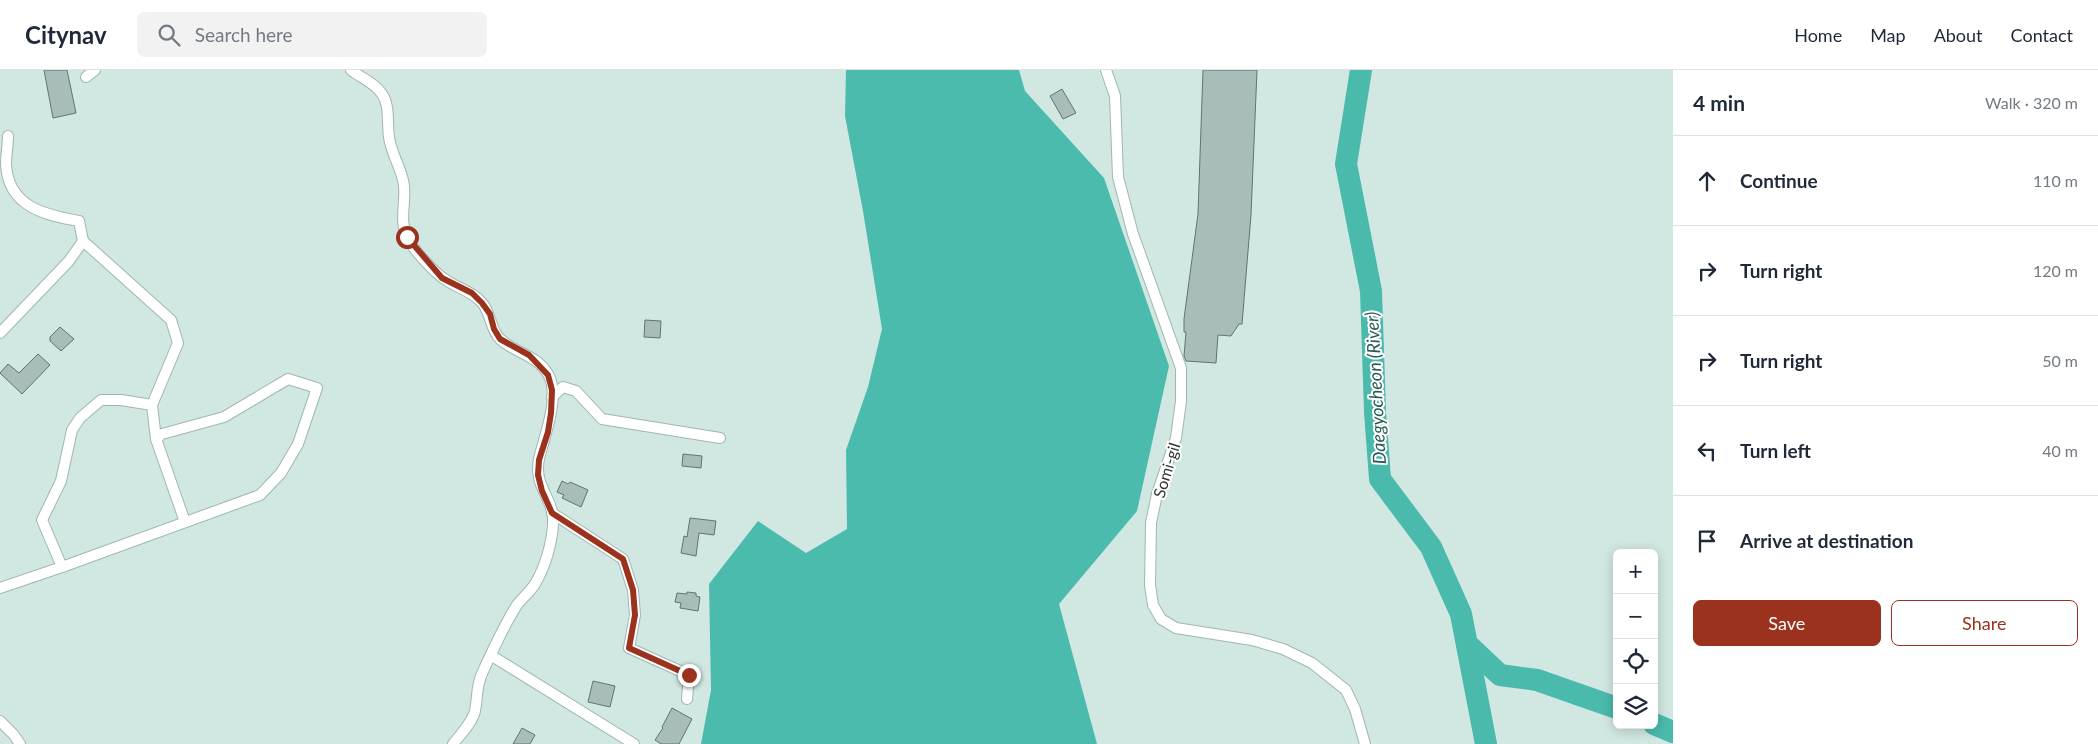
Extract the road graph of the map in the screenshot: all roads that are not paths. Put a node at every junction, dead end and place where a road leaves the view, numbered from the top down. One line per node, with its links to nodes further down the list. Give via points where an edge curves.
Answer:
1 (351, 70): 6 (street, via 384,96 392,155 404,183 402,219 407,237 442,278 472,293 482,303 500,339 539,364 548,375)
2 (1106, 70): 20 (street, Somi-gil, via 1115,96 1118,177 1136,242 1181,368 1176,438 1151,523 1150,585 1153,605 1161,619 1176,628 1252,640 1283,649 1312,663 1346,690)
3 (8, 136): 4 (street, via 6,165 13,191 30,207 79,221)
4 (83, 241): 5 (street, via 70,261); 7 (street, via 172,320 178,342)
5 (0, 333)
6 (552, 396): 8 (street, via 563,387 576,391 602,419); 10 (street, via 538,475)
7 (152, 405): 9 (street); 12 (street, via 101,400 80,418 72,430 61,481 42,520)
8 (720, 438)
9 (156, 439): 11 (street); 11 (street, via 162,434 224,416 288,379 317,388 298,444 282,474 260,495)
10 (552, 513): 14 (street, via 550,544 542,570 534,586 518,604); 15 (street, via 623,559 633,590 635,615 629,648 689,675)
11 (185, 522): 12 (street)
12 (62, 567): 13 (street)
13 (0, 588)
14 (492, 656): 18 (street, via 476,689 475,713); 19 (street)
15 (687, 699)
16 (0, 721): 17 (street)
17 (20, 744)
18 (453, 744)
19 (634, 744)
20 (1365, 744)

